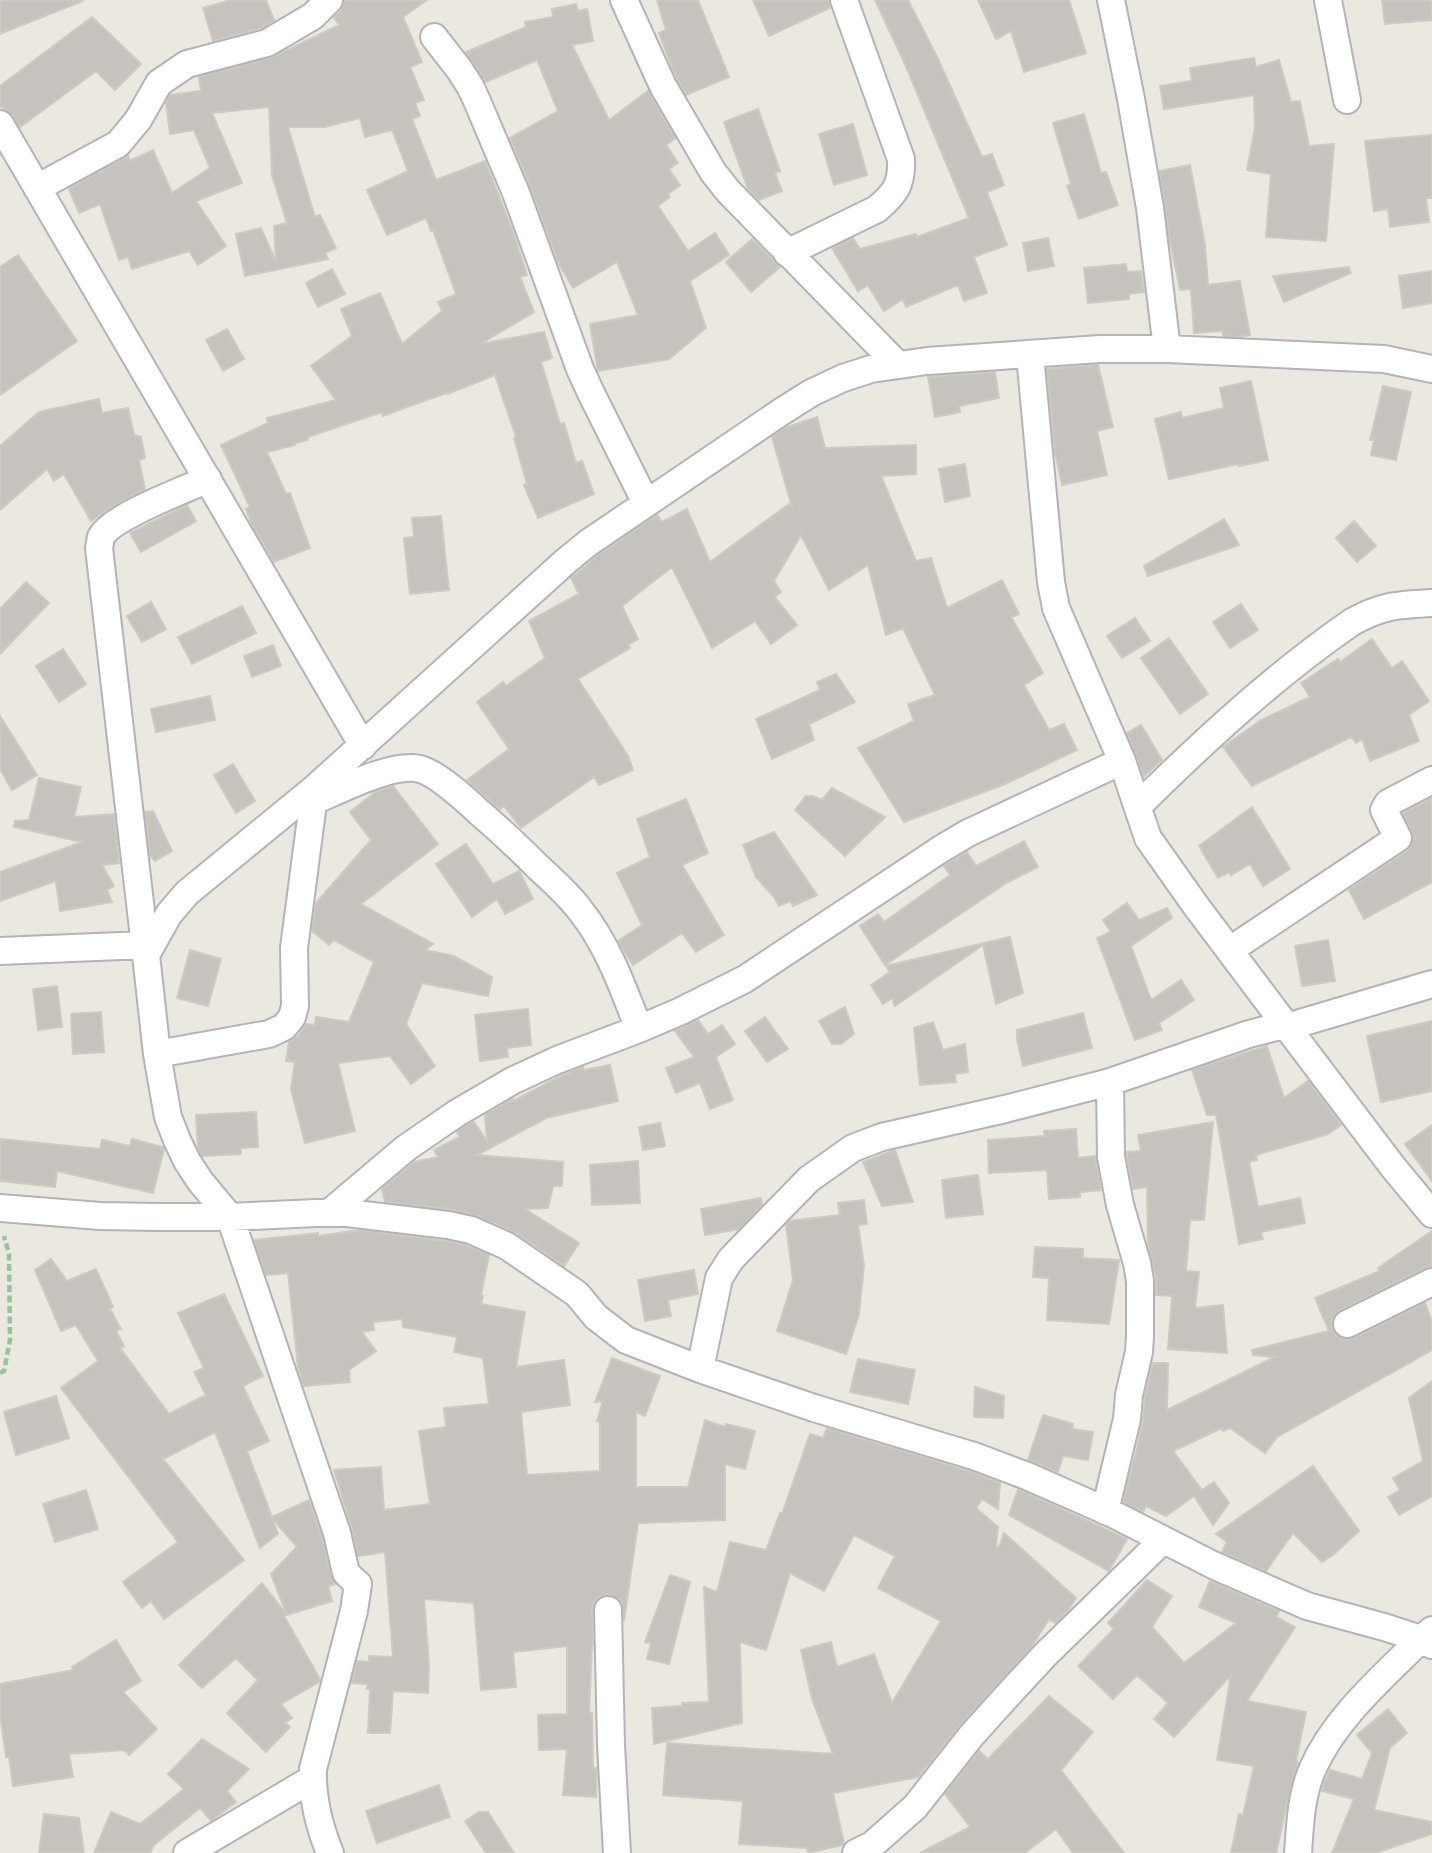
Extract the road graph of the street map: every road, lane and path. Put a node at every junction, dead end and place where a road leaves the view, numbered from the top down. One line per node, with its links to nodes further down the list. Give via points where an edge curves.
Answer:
1 (329, 0): 9 (street, via 313,16 267,43 187,64 159,83 118,144)
2 (624, 0): 10 (street, via 663,86 713,172)
3 (844, 0): 10 (street, via 901,159 902,174 898,187 877,209)
4 (1111, 0): 11 (street, via 1150,208)
5 (1328, 0): 7 (street)
6 (434, 37): 16 (street, via 474,93 590,393)
7 (1346, 100)
8 (0, 124): 9 (street)
9 (37, 188): 15 (street)
10 (788, 253): 13 (street)
11 (1167, 349): 12 (street); 14 (street, via 1384,359)
12 (1030, 355): 13 (street); 19 (street, via 1056,608)
13 (898, 365): 16 (street, via 842,378 811,393)
14 (1432, 369)
15 (208, 479): 18 (street); 23 (street, via 124,517 110,527 99,548)
16 (646, 503): 18 (street, via 565,561)
17 (1432, 603): 22 (street, via 1370,612 1336,634 1218,729)
18 (363, 746): 21 (street)
19 (1122, 761): 22 (street); 28 (street, via 968,833 745,979)
20 (1432, 780): 24 (street, via 1388,803 1384,810 1398,838)
21 (315, 794): 23 (street, via 187,893); 28 (street, via 404,768 421,769 435,777 500,830 581,911 616,971); 29 (street, via 294,948 292,1017 269,1034)
22 (1138, 806): 24 (street, via 1148,838)
23 (145, 950): 25 (street); 29 (street)
24 (1230, 950): 27 (street)
25 (0, 951)
26 (1432, 984): 27 (street)
27 (1287, 1027): 30 (street, via 1240,1037); 32 (street)
28 (639, 1030): 31 (street, via 557,1060 457,1113 406,1148)
29 (157, 1054): 33 (street, via 177,1140 200,1181)
30 (1110, 1082): 37 (street, via 853,1148 809,1179 731,1259 719,1278); 39 (street, via 1111,1157 1140,1281 1140,1336 1127,1419)
31 (329, 1213): 33 (street); 37 (street, via 448,1225 489,1237 577,1294 596,1317 626,1340)
32 (1432, 1214)
33 (230, 1217): 34 (street); 43 (street, via 337,1533 346,1573 358,1584)
34 (1, 1220): 38 (path, via 9,1254 10,1340)
35 (1432, 1282): 36 (street)
36 (1347, 1324)
37 (700, 1369): 39 (street, via 974,1456)
38 (0, 1373)
39 (1105, 1511): 40 (street)
40 (1163, 1540): 42 (street, via 1307,1606); 47 (street, via 1045,1655 971,1736 915,1807 872,1845)
41 (608, 1610): 46 (street)
42 (1428, 1638): 48 (street, via 1351,1712 1327,1742 1303,1799)
43 (312, 1779): 44 (street); 45 (street, via 318,1820)
44 (187, 1853)
45 (330, 1853)
46 (617, 1853)
47 (856, 1853)
48 (1298, 1853)

